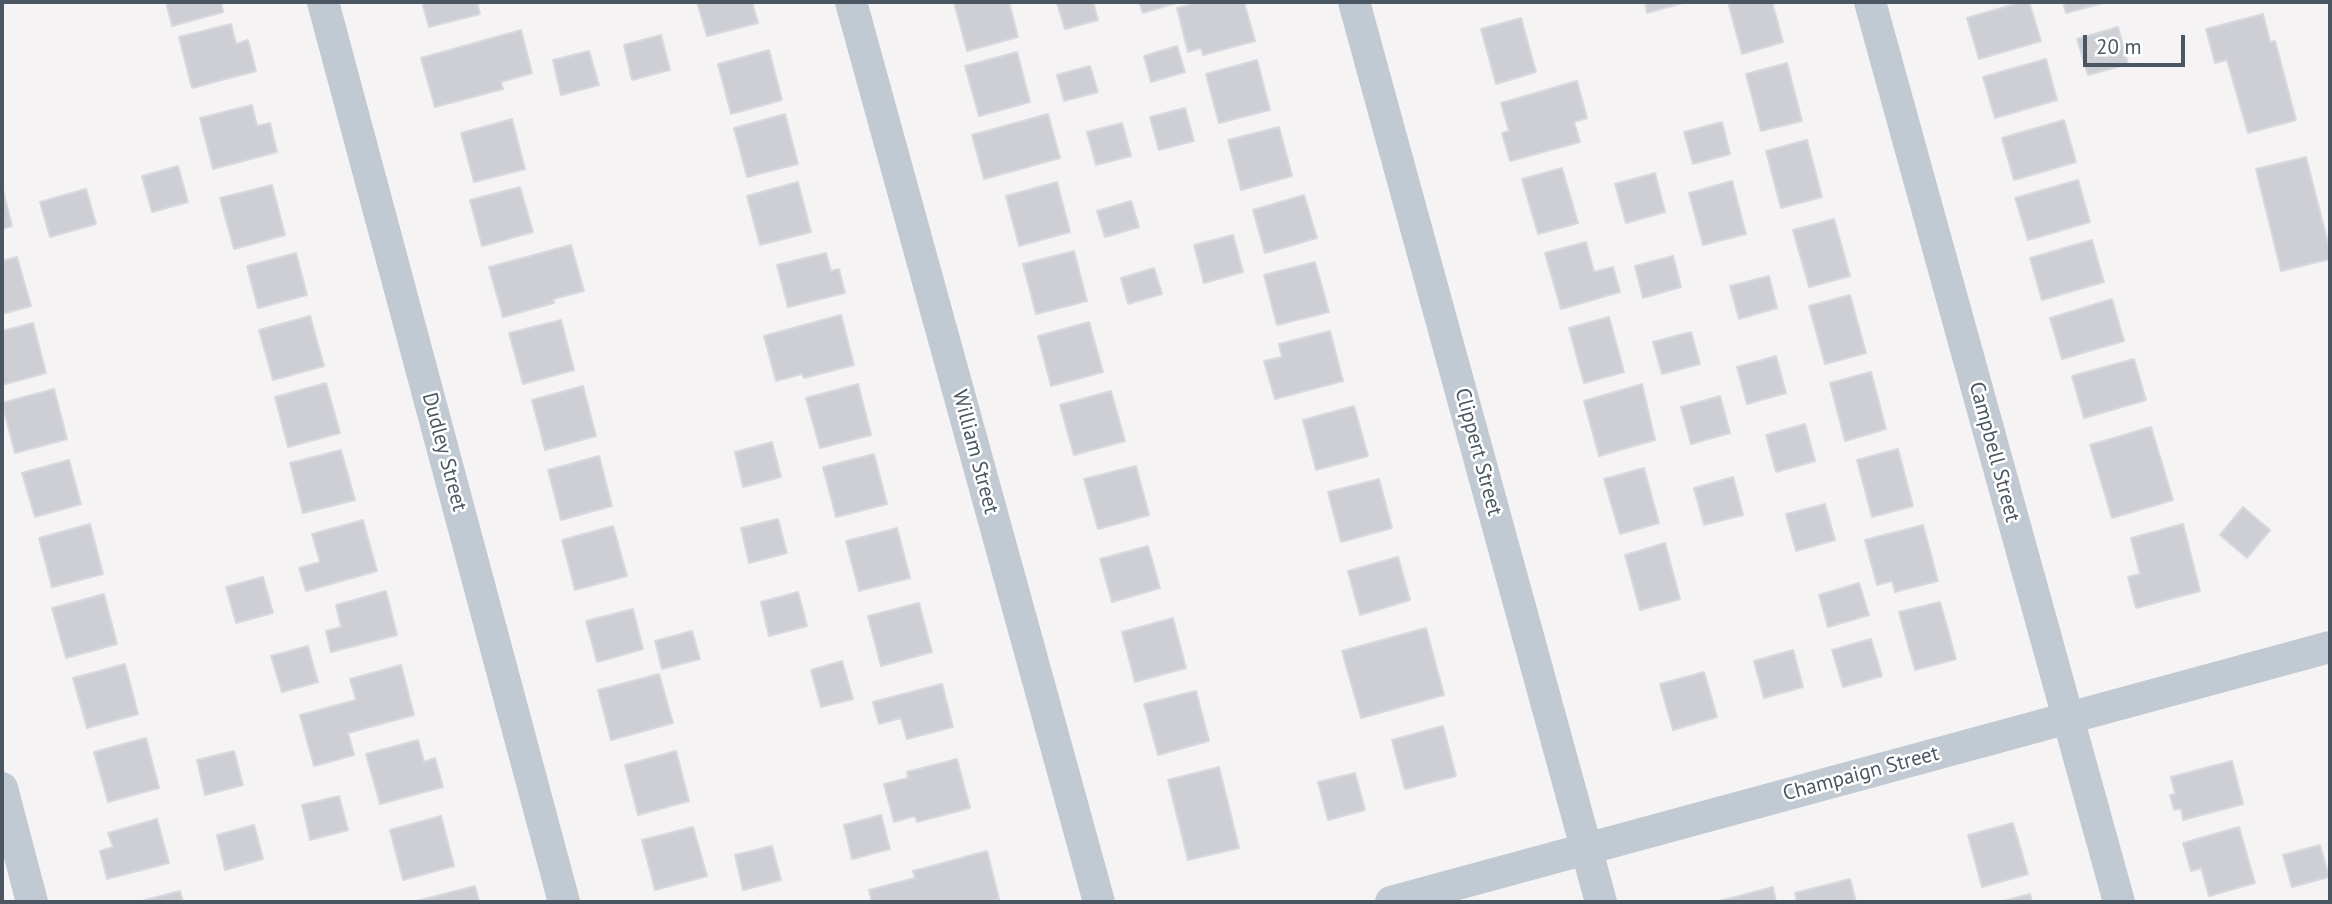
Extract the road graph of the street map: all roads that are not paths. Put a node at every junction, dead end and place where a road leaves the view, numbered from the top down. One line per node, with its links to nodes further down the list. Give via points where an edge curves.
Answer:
1 (323, 2): 10 (street, Dudley Street)
2 (851, 2): 11 (street, William Street)
3 (1354, 2): 8 (street, Clippert Street)
4 (1870, 2): 6 (street, Campbell Street)
5 (2330, 646): 6 (street, Champaign Street)
6 (2068, 718): 8 (street, Champaign Street); 14 (street, Campbell Street)
7 (2, 788): 9 (street)
8 (1587, 850): 12 (street, Champaign Street); 13 (street, Clippert Street)
9 (32, 902)
10 (564, 902)
11 (1099, 902)
12 (1391, 902)
13 (1601, 902)
14 (2119, 902)

